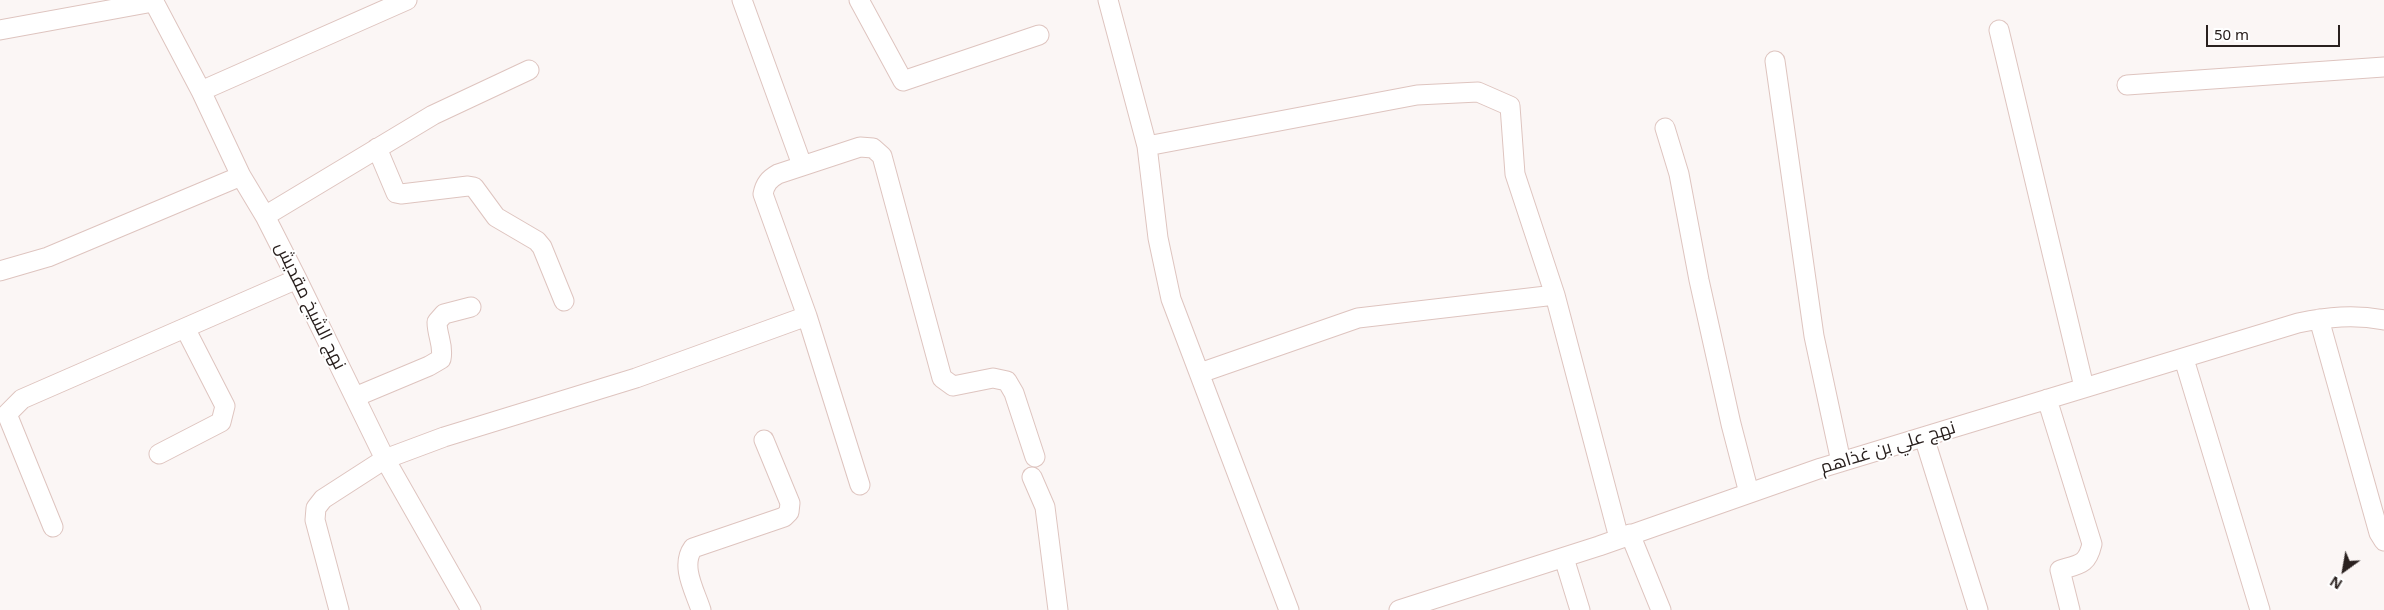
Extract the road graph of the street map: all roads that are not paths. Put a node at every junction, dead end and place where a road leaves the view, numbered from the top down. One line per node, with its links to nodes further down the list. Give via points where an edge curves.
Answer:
1 (406, 0): 13 (street)
2 (742, 0): 17 (street)
3 (860, 0): 8 (street, via 903,81)
4 (1108, 0): 15 (street)
5 (153, 1): 6 (street); 13 (street, نهج الشيخ مقديش)
6 (0, 30)
7 (1999, 30): 31 (street)
8 (1039, 35)
9 (1775, 61): 39 (street, via 1814,336)
10 (2384, 67): 12 (street)
11 (529, 70): 16 (street, via 433,115)
12 (2127, 85)
13 (201, 91): 18 (street, نهج الشيخ مقديش)
14 (1666, 128): 42 (street)
15 (1147, 146): 22 (street, via 1417,95 1478,92 1510,106 1515,174); 30 (street, via 1158,238 1171,299)
16 (377, 148): 19 (street); 23 (street, via 396,193 474,187 490,212 542,247)
17 (802, 165): 25 (street, via 770,178 763,194); 37 (street, via 860,147 873,148 882,156 942,378 953,386 993,378 1007,381)
18 (241, 176): 19 (street, نهج الشيخ مقديش); 20 (street, via 48,257)
19 (264, 216): 21 (street, نهج الشيخ مقديش)
20 (0, 271)
21 (297, 279): 28 (street); 32 (street, نهج الشيخ مقديش)
22 (1555, 295): 30 (street, via 1358,318); 44 (street)
23 (564, 301)
24 (472, 307): 32 (street, via 444,314 437,322 443,348 440,359)
25 (807, 316): 38 (street, via 636,378 444,437); 41 (street)
26 (2319, 319): 27 (street, نهج علي بن غذاهم, via 2363,316); 29 (street, نهج علي بن غذاهم); 45 (street, via 2379,533)
27 (2384, 320)
28 (185, 328): 36 (street, via 225,406 221,422); 43 (street, via 22,399 7,414)
29 (2184, 359): 31 (street, نهج علي بن غذاهم); 57 (street)
30 (1200, 373): 51 (street)
31 (2084, 387): 33 (street, نهج علي بن غذاهم)
32 (355, 397): 38 (street, نهج الشيخ مقديش)
33 (2047, 398): 34 (street, نهج علي بن غذاهم); 56 (street, via 2092,544 2089,556 2082,564 2060,570)
34 (1924, 437): 39 (street, نهج علي بن غذاهم); 55 (street)
35 (764, 440): 49 (street, via 790,503 789,512 784,517 693,548 687,556 687,567)
36 (159, 454)
37 (1035, 457)
38 (385, 459): 47 (street, via 323,499 316,508 315,520); 48 (street, نهج الشيخ مقديش)
39 (1841, 462): 42 (street, نهج علي بن غذاهم)
40 (1032, 477): 50 (street, via 1044,507)
41 (860, 486)
42 (1749, 493): 44 (street, نهج علي بن غذاهم)
43 (53, 527)
44 (1625, 536): 46 (street, نهج علي بن غذاهم); 54 (street)
45 (2384, 541)
46 (1564, 558): 52 (street, نهج علي بن غذاهم); 53 (street)
47 (339, 610)
48 (471, 610)
49 (702, 610)
50 (1058, 610)
51 (1289, 610)
52 (1399, 610)
53 (1580, 610)
54 (1661, 610)
55 (1978, 610)
56 (2070, 610)
57 (2260, 610)

